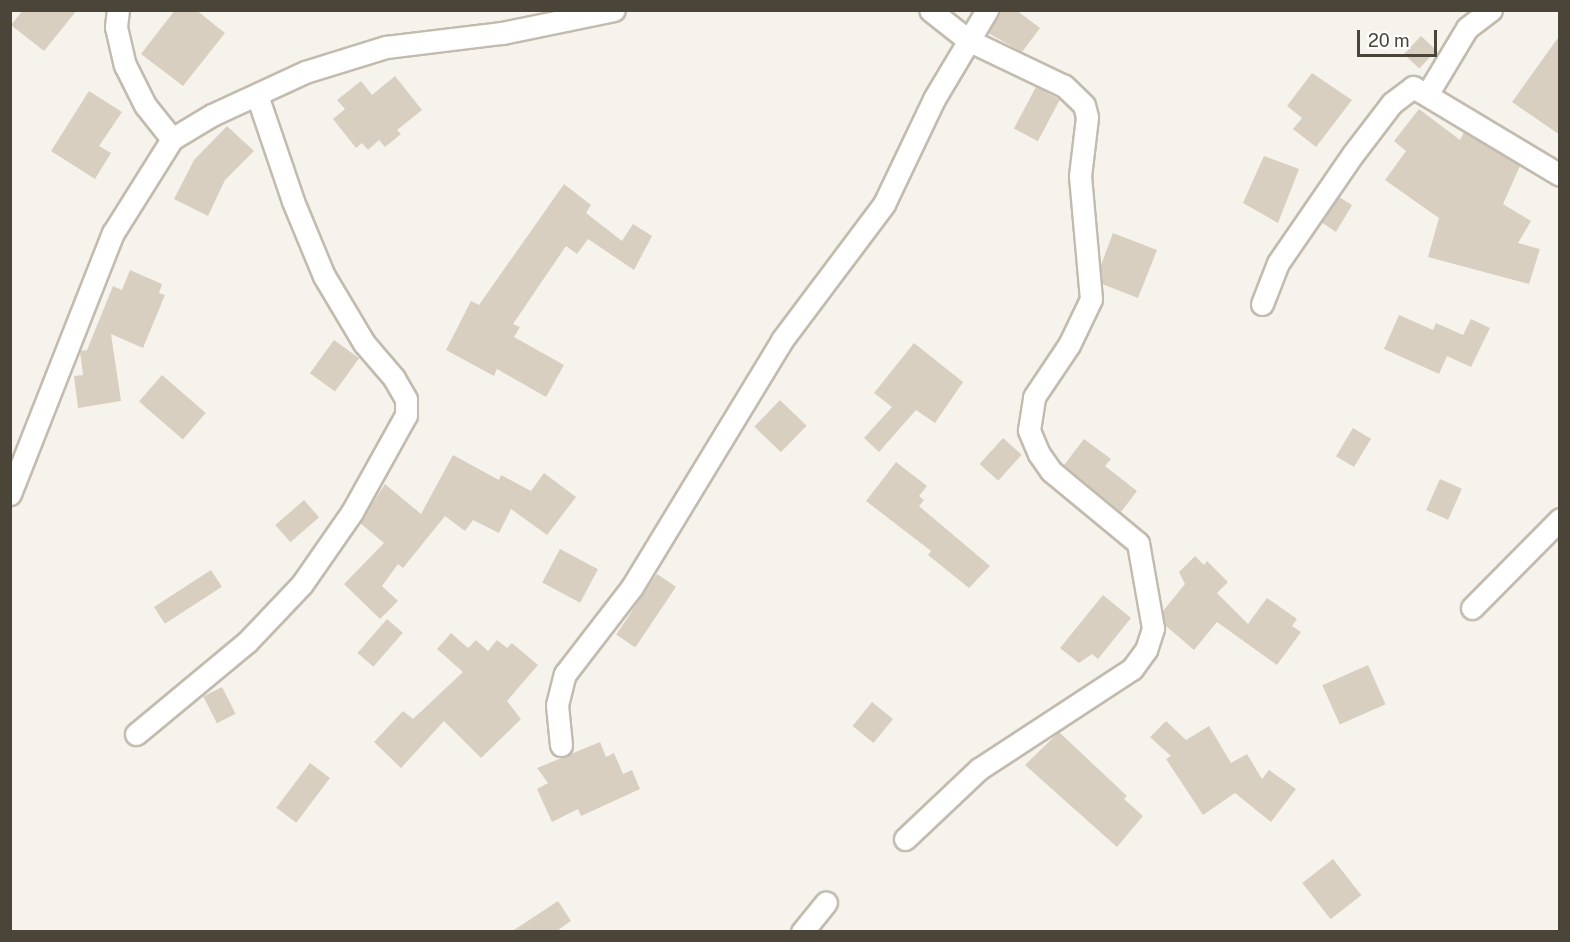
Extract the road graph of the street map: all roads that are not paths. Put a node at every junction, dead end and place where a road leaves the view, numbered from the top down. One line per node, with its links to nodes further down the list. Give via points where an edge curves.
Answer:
1 (118, 10): 10 (street, via 116,27 125,65 145,105)
2 (614, 10): 9 (street, via 502,33 386,47 306,72)
3 (930, 10): 7 (street)
4 (987, 10): 7 (street)
5 (1491, 10): 6 (street)
6 (1463, 19): 8 (street)
7 (968, 40): 17 (street, via 934,99 884,204 782,340 632,587 565,674 557,705); 18 (street, via 1064,86 1084,105 1087,117 1080,176 1091,299 1069,345 1034,397 1029,430 1039,454 1052,471 1138,543 1153,628 1146,650 1132,669 979,769)
8 (1428, 93): 11 (street); 12 (street, via 1413,87 1385,111 1278,263)
9 (257, 95): 10 (street); 16 (street, via 293,201 324,276 358,334 394,378 406,399 406,416 352,512 302,584 247,642)
10 (172, 139): 13 (street, via 113,233)
11 (1560, 175)
12 (1262, 304)
13 (10, 494)
14 (1560, 519): 15 (street)
15 (1472, 608)
16 (136, 734)
17 (561, 745)
18 (905, 839)
19 (826, 902): 20 (street)
20 (802, 932)

